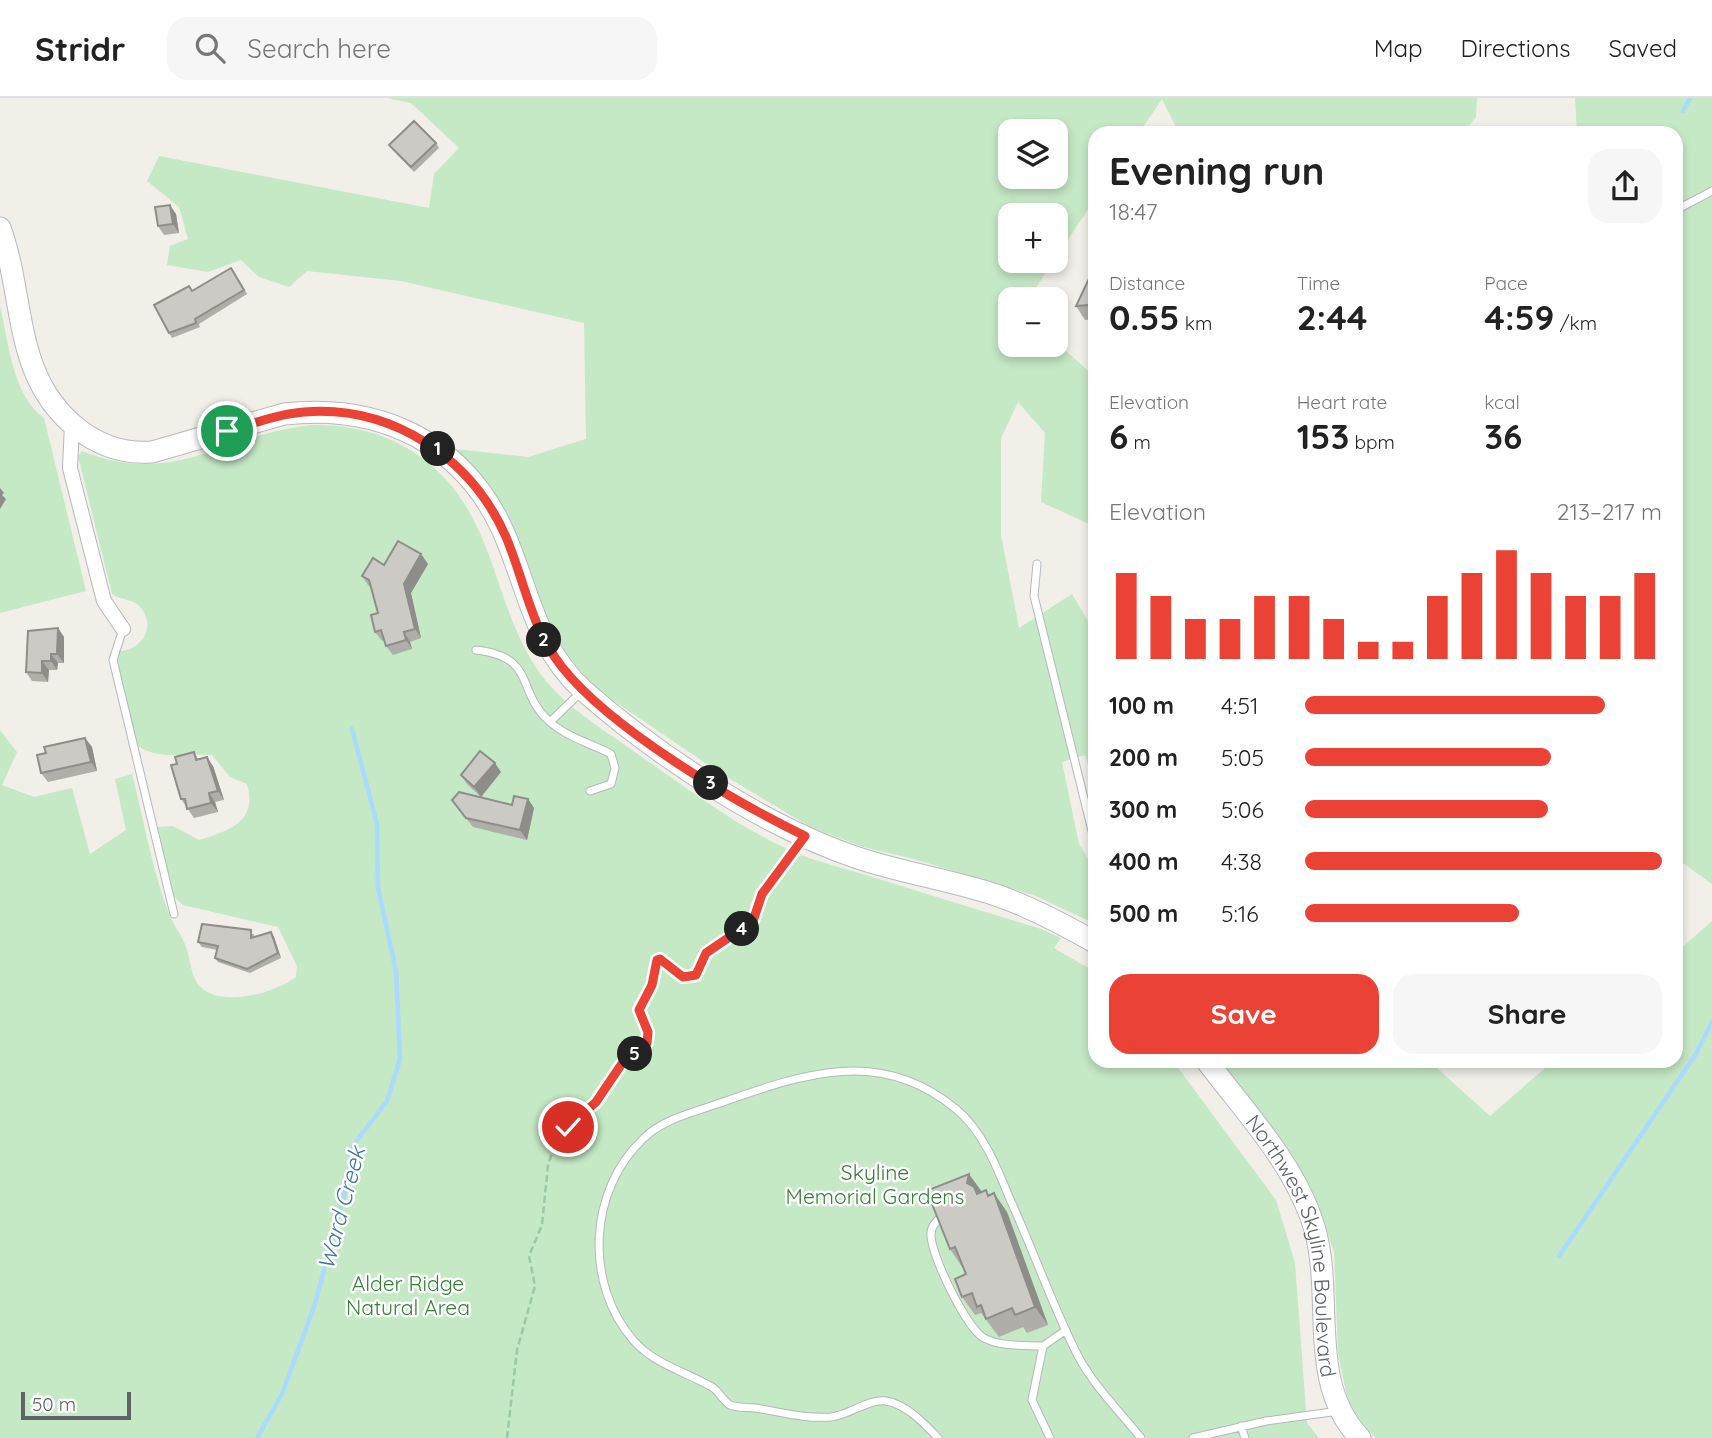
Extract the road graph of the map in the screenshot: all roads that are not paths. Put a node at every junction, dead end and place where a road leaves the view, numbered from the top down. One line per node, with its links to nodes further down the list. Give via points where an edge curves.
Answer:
1 (1712, 191): 2 (lane)
2 (1683, 207)
3 (0, 228): 4 (main road, via 35,378)
4 (72, 425): 6 (street, via 70,468 104,601); 8 (main road, via 97,442 136,453 306,412 370,416 405,429 439,450 481,495 506,538 542,637)
5 (1037, 564): 11 (lane, via 1034,596)
6 (123, 629): 12 (lane, via 113,660)
7 (476, 650): 9 (lane, via 502,653 514,664)
8 (583, 690): 9 (lane); 13 (main road, via 636,733 720,789 805,836 858,858 994,895)
9 (550, 722): 10 (lane, via 611,754 611,784)
10 (590, 791)
11 (1088, 815)
12 (174, 914)
13 (1088, 938)
14 (1212, 1068): 20 (main road, Northwest Skyline Boulevard, via 1287,1170 1315,1228 1324,1282 1329,1380)
15 (1007, 1190): 16 (lane); 18 (lane); 22 (lane, via 977,1134 958,1110 924,1088 883,1072 835,1070 780,1082 677,1118 646,1135 622,1162 606,1197 598,1239 600,1276 612,1310 636,1343 672,1368 715,1388 730,1405 828,1418 886,1401 903,1407)
16 (996, 1195)
17 (942, 1216): 19 (lane, via 932,1227 932,1242 972,1330 999,1343)
18 (1066, 1330): 19 (lane); 24 (lane, via 1080,1359)
19 (1043, 1346): 23 (lane, via 1032,1400)
20 (1339, 1411): 21 (lane); 27 (main road, Northwest Skyline Boulevard)
21 (1241, 1426): 25 (lane); 26 (lane)
22 (938, 1438)
23 (1050, 1438)
24 (1141, 1438)
25 (1193, 1438)
26 (1245, 1438)
27 (1360, 1438)

